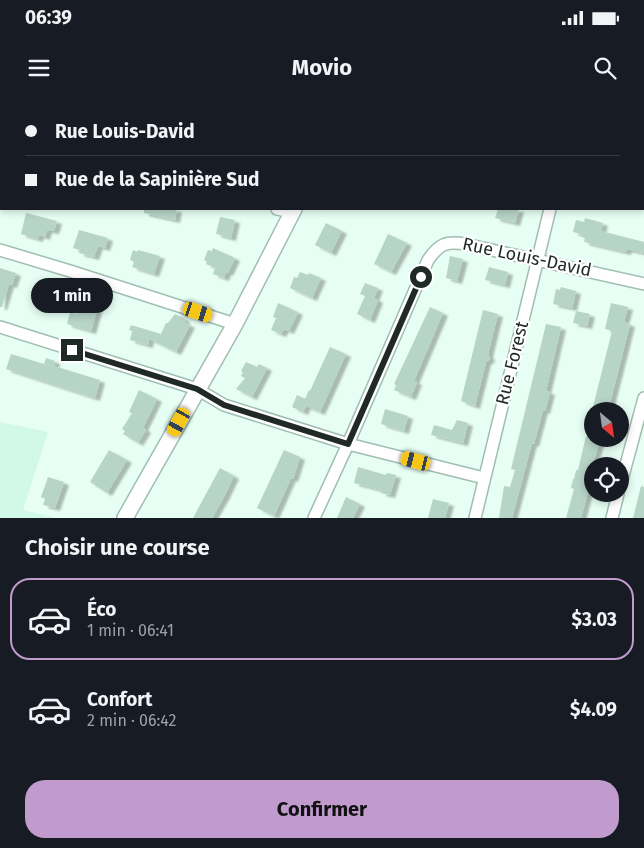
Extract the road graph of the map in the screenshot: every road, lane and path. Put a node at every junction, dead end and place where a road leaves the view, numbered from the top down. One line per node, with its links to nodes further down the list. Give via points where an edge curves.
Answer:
1 (287, 210): 6 (main road)
2 (550, 210): 4 (street, Rue Forest)
3 (0, 250): 6 (street)
4 (537, 259): 5 (street, Rue Louis-David); 10 (street, Rue Louis-David, via 452,242 437,248 428,260); 12 (street, Rue Forest)
5 (644, 284)
6 (235, 324): 8 (main road)
7 (0, 327): 8 (street)
8 (197, 389): 10 (street, via 224,405); 14 (main road)
9 (644, 398): 11 (street)
10 (348, 444): 12 (street); 15 (street, Rue Louis-David)
11 (628, 457)
12 (484, 478): 16 (street, Rue Forest)
13 (616, 502): 17 (street)
14 (125, 518)
15 (314, 518)
16 (474, 518)
17 (612, 518)

